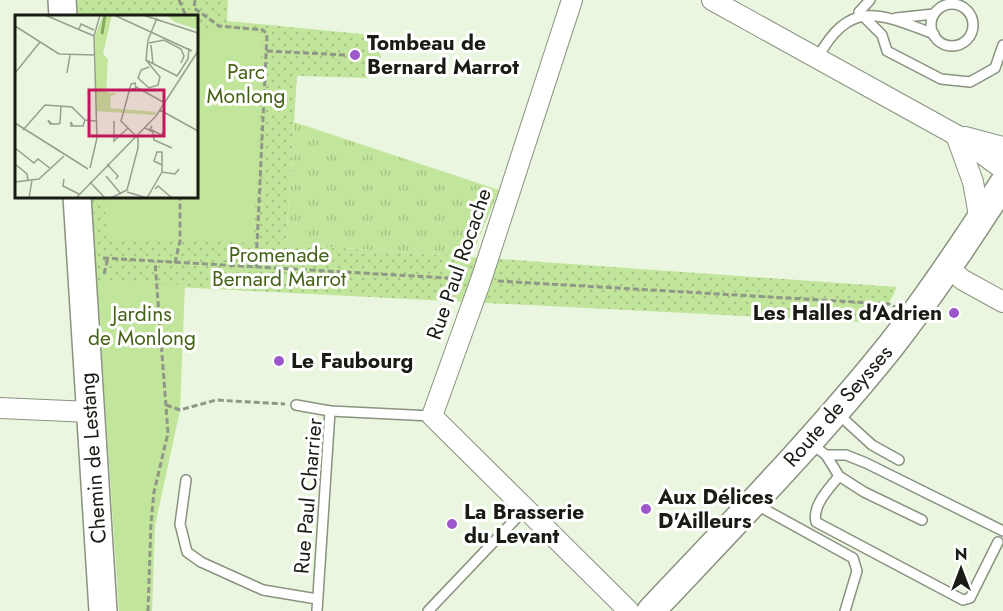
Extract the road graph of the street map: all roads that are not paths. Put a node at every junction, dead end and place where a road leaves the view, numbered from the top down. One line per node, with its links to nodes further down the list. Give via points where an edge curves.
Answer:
1 (62, 0): 7 (main road)
2 (572, 0): 25 (street, Rue Paul Rocache)
3 (712, 0): 11 (street)
4 (870, 0): 5 (lane)
5 (859, 12): 8 (lane); 10 (lane, via 882,34 887,51 941,79 970,82 995,68); 11 (lane, via 836,25)
6 (934, 14): 8 (lane); 9 (lane); 9 (lane, via 945,5 960,5 971,15 973,29 966,41 952,46 939,41)
7 (63, 15)
8 (894, 18): 9 (lane)
9 (934, 34)
10 (1003, 45)
11 (818, 57): 12 (street)
12 (956, 135): 13 (street); 14 (street); 17 (street, via 973,182)
13 (1003, 147)
14 (1003, 169)
15 (1003, 184): 17 (main road, Route de Seysses)
16 (77, 198): 24 (main road, Chemin de Lestang)
17 (980, 221): 18 (main road, Route de Seysses)
18 (948, 268): 19 (street); 23 (main road, Route de Seysses, via 889,348)
19 (1003, 302)
20 (296, 405): 22 (lane)
21 (0, 408): 24 (street)
22 (330, 411): 25 (lane, Rue Paul Charrier); 35 (lane, Rue Paul Charrier)
23 (835, 411): 26 (main road, Route de Seysses); 27 (lane, via 872,445)
24 (90, 412): 36 (main road, Chemin de Lestang)
25 (432, 417): 31 (street)
26 (817, 448): 28 (lane); 30 (main road, Route de Seysses); 33 (lane, via 846,455)
27 (899, 460)
28 (839, 476): 32 (lane); 34 (lane, via 820,500 816,522 963,600 970,598)
29 (186, 480): 35 (lane, via 180,524 187,552 263,590)
30 (753, 502): 40 (main road, Route de Seysses); 41 (lane, via 853,558 857,571)
31 (525, 509): 38 (lane); 39 (street)
32 (922, 520)
33 (1003, 531)
34 (998, 542)
35 (317, 599): 37 (lane, Rue Paul Charrier)
36 (103, 611)
37 (316, 611)
38 (428, 611)
39 (629, 611)
40 (651, 611)
41 (845, 611)

